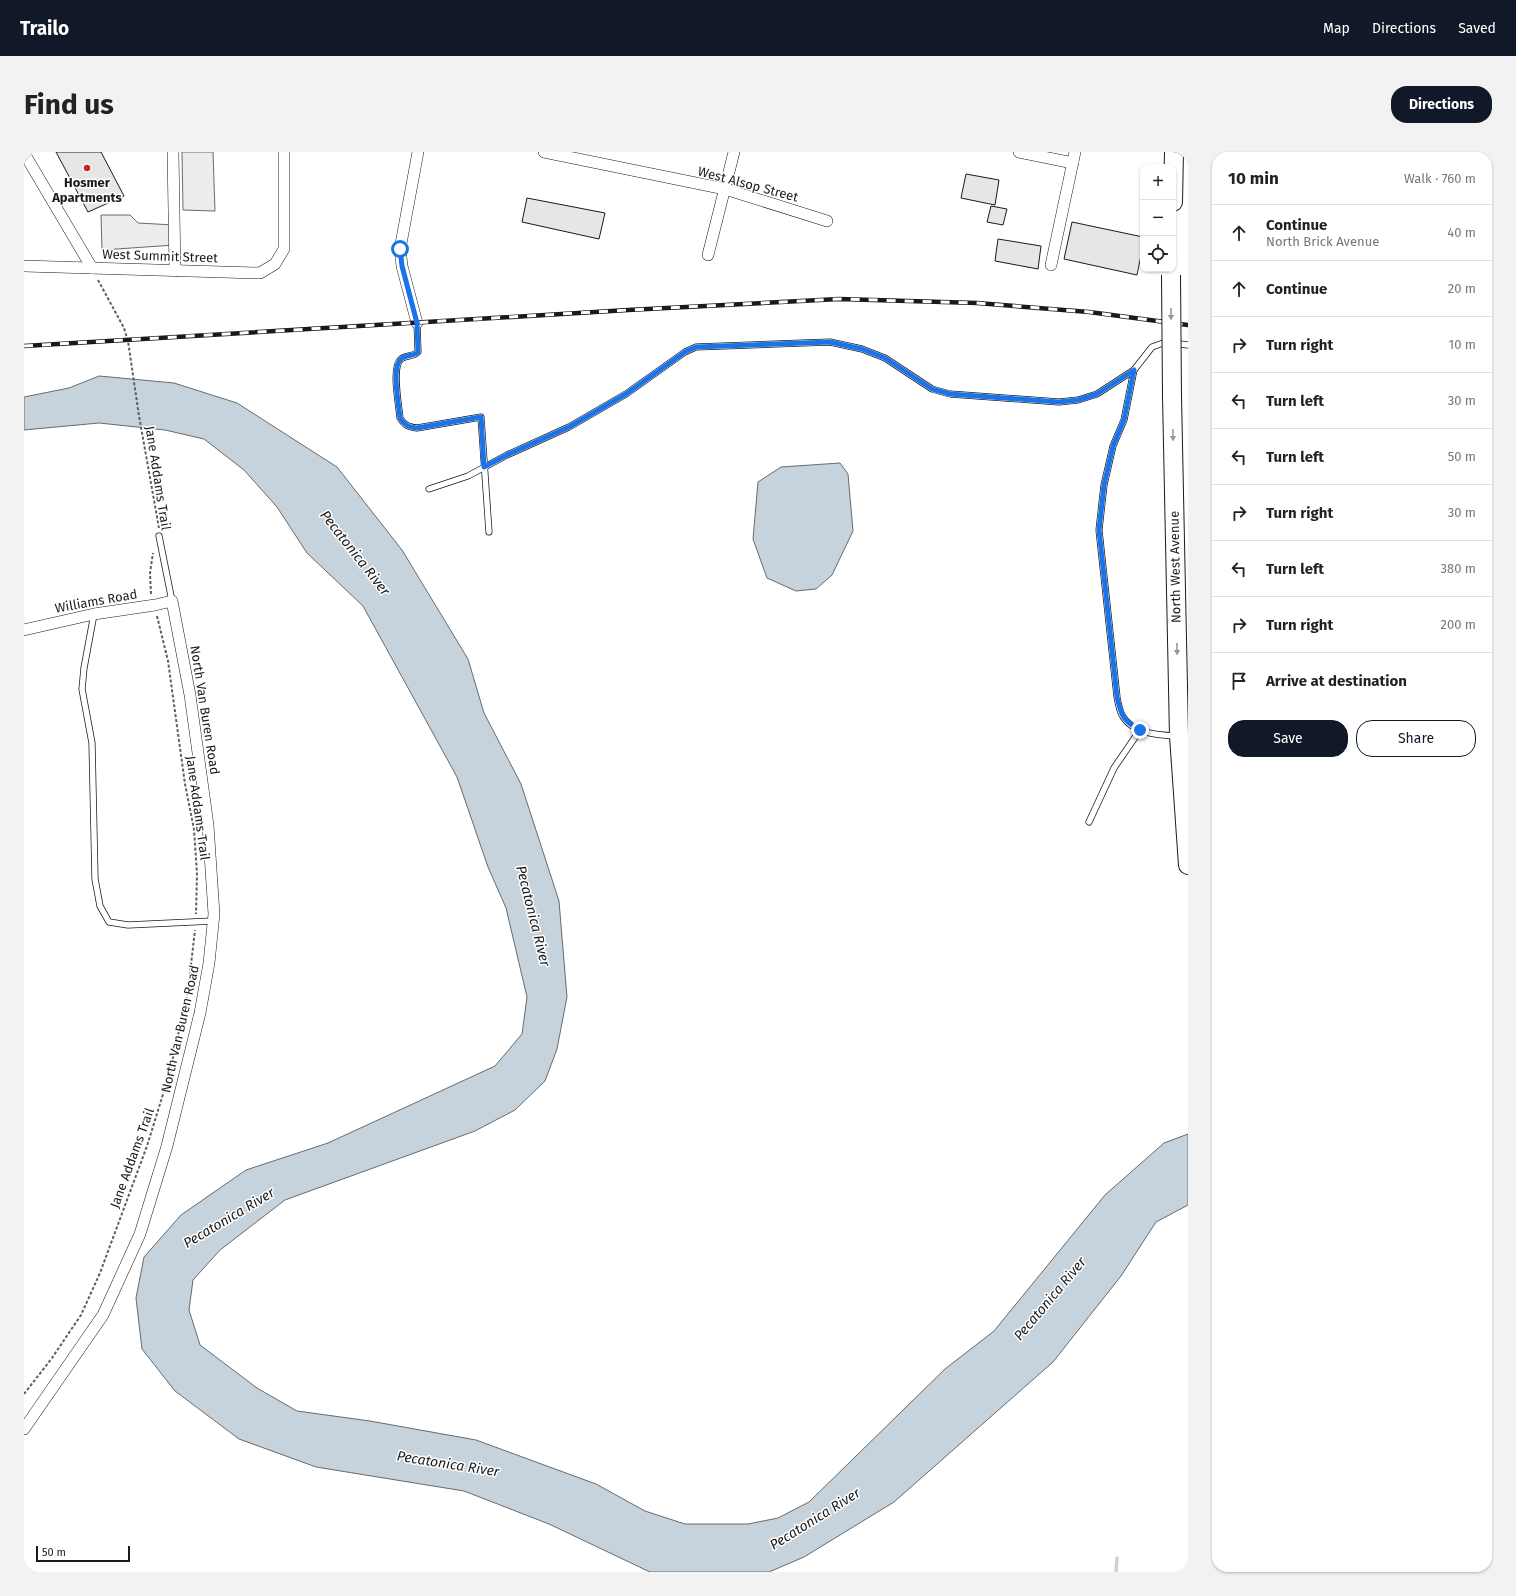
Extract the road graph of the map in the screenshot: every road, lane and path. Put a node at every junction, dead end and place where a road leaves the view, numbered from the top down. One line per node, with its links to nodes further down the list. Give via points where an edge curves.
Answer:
1 (173, 152): 17 (street)
2 (284, 152): 17 (street, West Summit Street, via 284,249 275,264 260,273)
3 (418, 152): 19 (street, via 400,249)
4 (544, 152): 10 (street, West Alsop Street)
5 (734, 152): 10 (street)
6 (1020, 152): 9 (street)
7 (1174, 152): 11 (main road)
8 (24, 153): 16 (street)
9 (1074, 157): 14 (street)
10 (725, 189): 12 (street, West Alsop Street); 13 (street)
11 (1173, 200)
12 (827, 221)
13 (708, 255)
14 (1052, 265)
15 (24, 266): 16 (street, West Summit Street)
16 (92, 268): 17 (street, West Summit Street); 25 (path, Jane Addams Trail, via 124,328 128,341)
17 (175, 271)
18 (1171, 272): 31 (main road, North West Avenue, one-way to 31, bridge)
19 (417, 323): 22 (lane, via 418,352 400,359 397,364 400,418 408,427 417,428 481,417)
20 (1188, 345): 21 (lane, via 1166,342 1152,347)
21 (1134, 370): 22 (lane, via 1097,394 1059,402 950,394 932,389 885,358 862,349 830,342 696,347 626,394 569,427); 30 (lane, via 1124,420 1113,446 1106,478 1099,530 1117,697 1124,718)
22 (484, 467): 23 (lane, via 468,476); 24 (lane)
23 (429, 489)
24 (490, 532)
25 (160, 536): 26 (lane); 27 (path, Jane Addams Trail, via 153,554 150,573)
26 (172, 601): 27 (street, Williams Road); 34 (street, North Van Buren Road, via 190,694 208,825)
27 (154, 605): 28 (street, Williams Road); 35 (path, Jane Addams Trail, via 168,661 185,784 194,829 197,874)
28 (94, 614): 29 (street, Williams Road); 35 (lane, via 82,689 92,743 95,879 100,906 109,922 128,925)
29 (24, 630)
30 (1140, 730): 31 (lane, via 1153,735); 32 (lane, via 1114,768)
31 (1181, 736): 33 (main road, North West Avenue)
32 (1089, 822)
33 (1188, 866)
34 (213, 921): 35 (lane); 37 (street, North Van Buren Road, via 200,1013 167,1146 140,1234 103,1315)
35 (195, 923): 36 (path, Jane Addams Trail, via 188,991 169,1075 147,1146 100,1273 81,1315)
36 (24, 1394)
37 (24, 1429)

